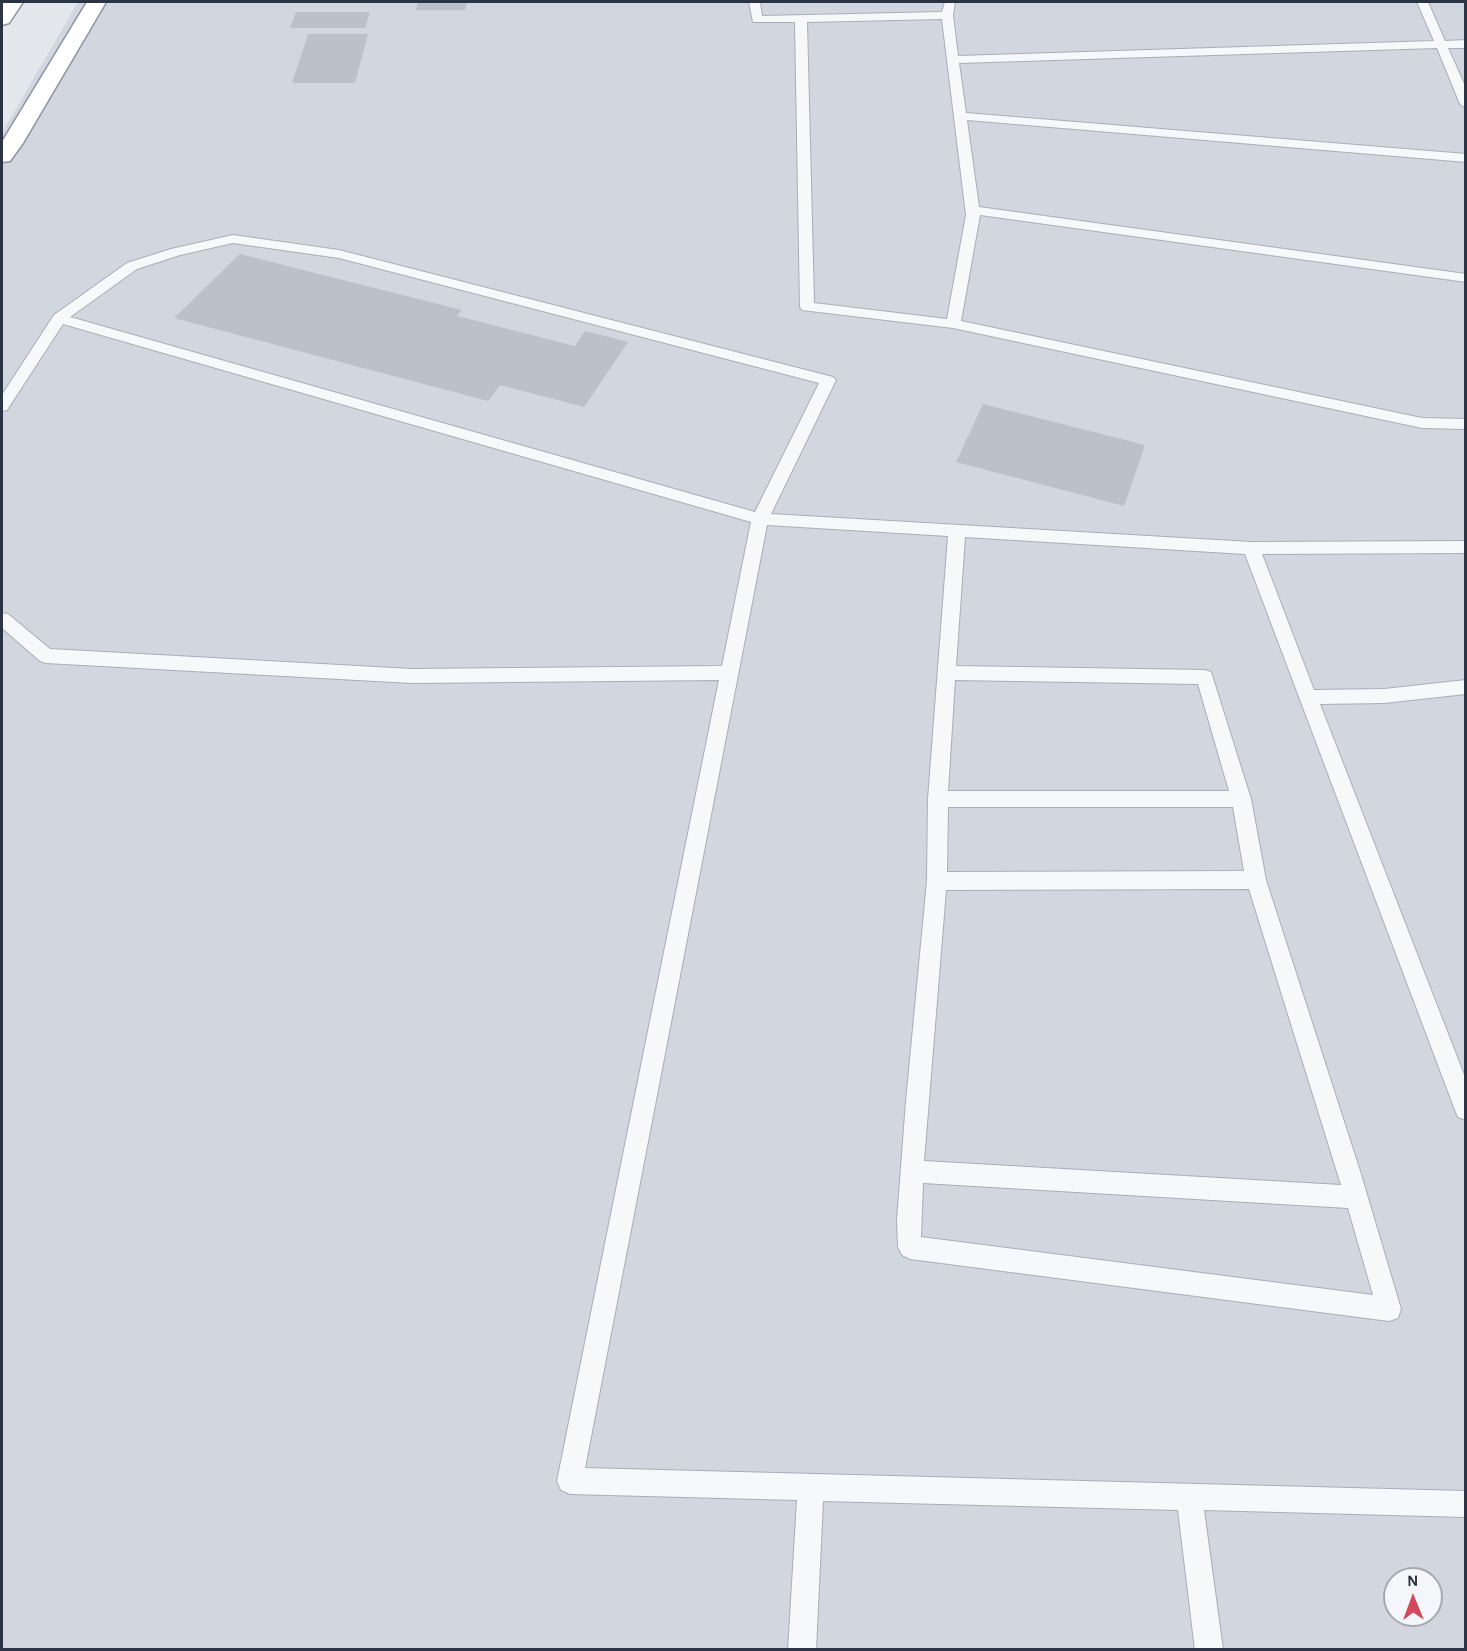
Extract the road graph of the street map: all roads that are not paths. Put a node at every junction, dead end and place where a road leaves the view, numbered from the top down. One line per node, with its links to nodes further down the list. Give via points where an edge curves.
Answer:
1 (13, 2): 8 (highway)
2 (78, 2): 15 (highway)
3 (96, 2): 16 (highway)
4 (755, 2): 9 (lane, via 757,20)
5 (950, 2): 7 (lane)
6 (1423, 2): 10 (lane)
7 (947, 15): 9 (lane); 12 (lane)
8 (2, 19)
9 (801, 19): 21 (lane, via 807,306)
10 (1440, 43): 11 (lane); 12 (lane); 13 (lane)
11 (1466, 44)
12 (953, 60): 14 (lane)
13 (1466, 104)
14 (960, 116): 17 (lane); 18 (lane)
15 (2, 133)
16 (2, 156)
17 (1466, 158)
18 (974, 215): 19 (lane, via 974,210); 21 (lane)
19 (1466, 278)
20 (59, 318): 22 (lane); 24 (lane); 24 (lane, via 132,266 233,239 339,254 828,380)
21 (953, 324): 23 (lane, via 1422,423)
22 (2, 406)
23 (1466, 424)
24 (760, 519): 25 (lane); 29 (lane)
25 (957, 530): 27 (lane); 30 (lane)
26 (1466, 547): 27 (lane)
27 (1251, 548): 32 (lane)
28 (2, 619): 29 (lane, via 46,656 412,676)
29 (730, 673): 40 (lane, via 570,1481)
30 (947, 673): 33 (lane); 34 (lane, via 1205,677)
31 (1466, 687): 32 (lane, via 1384,696)
32 (1307, 697): 37 (lane)
33 (938, 799): 34 (lane); 36 (lane)
34 (1241, 800): 35 (lane)
35 (1256, 880): 36 (lane); 39 (lane)
36 (937, 881): 38 (lane)
37 (1466, 1110)
38 (912, 1171): 39 (lane); 39 (lane, via 910,1247 1389,1309)
39 (1357, 1197)
40 (811, 1488): 41 (lane); 43 (lane)
41 (1190, 1497): 42 (lane); 44 (lane)
42 (1466, 1504)
43 (802, 1650)
44 (1209, 1650)

